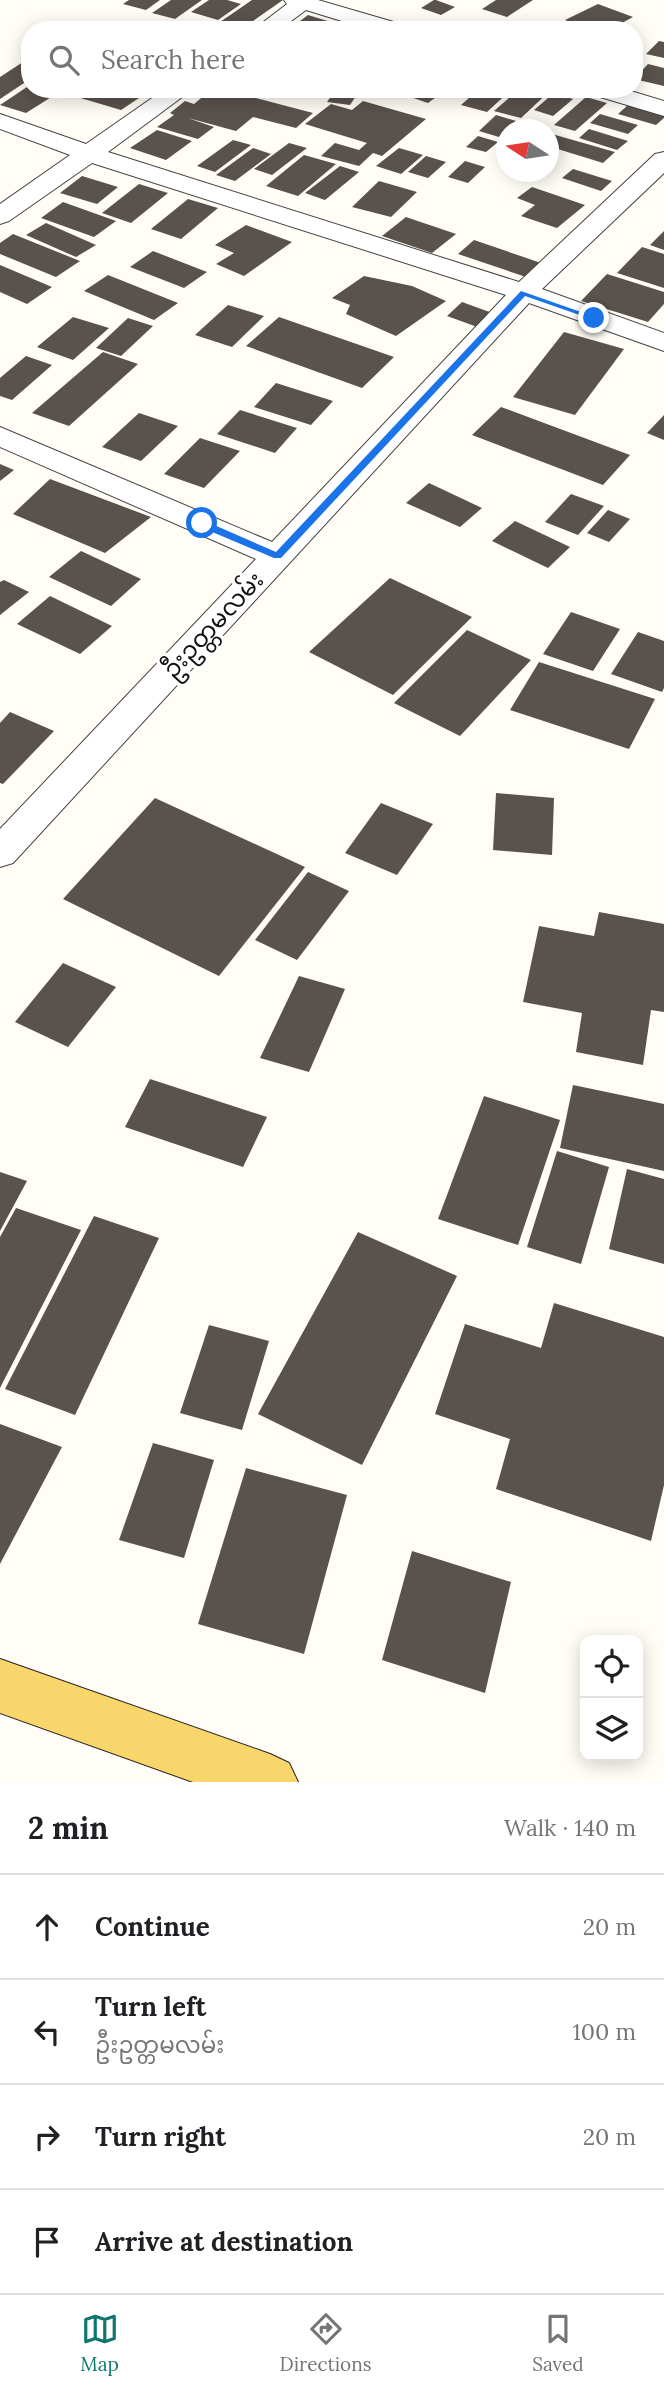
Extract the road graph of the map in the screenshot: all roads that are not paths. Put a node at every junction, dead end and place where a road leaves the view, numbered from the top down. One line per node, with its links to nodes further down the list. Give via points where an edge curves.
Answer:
1 (301, 1): 2 (street); 3 (street)
2 (275, 21)
3 (367, 21)
4 (168, 98): 8 (street)
5 (628, 98): 6 (street)
6 (664, 109)
7 (0, 121): 8 (street)
8 (89, 155): 10 (street); 11 (street)
9 (664, 159): 11 (street, ဦးဥတ္တမလမ်း)
10 (0, 216)
11 (524, 292): 12 (street); 14 (street, ဦးဥတ္တမလမ်း)
12 (664, 343)
13 (0, 436): 14 (street)
14 (277, 556): 15 (street, ဦးဥတ္တမလမ်း)
15 (0, 853)
16 (0, 1686): 17 (main road)
17 (270, 1782)

